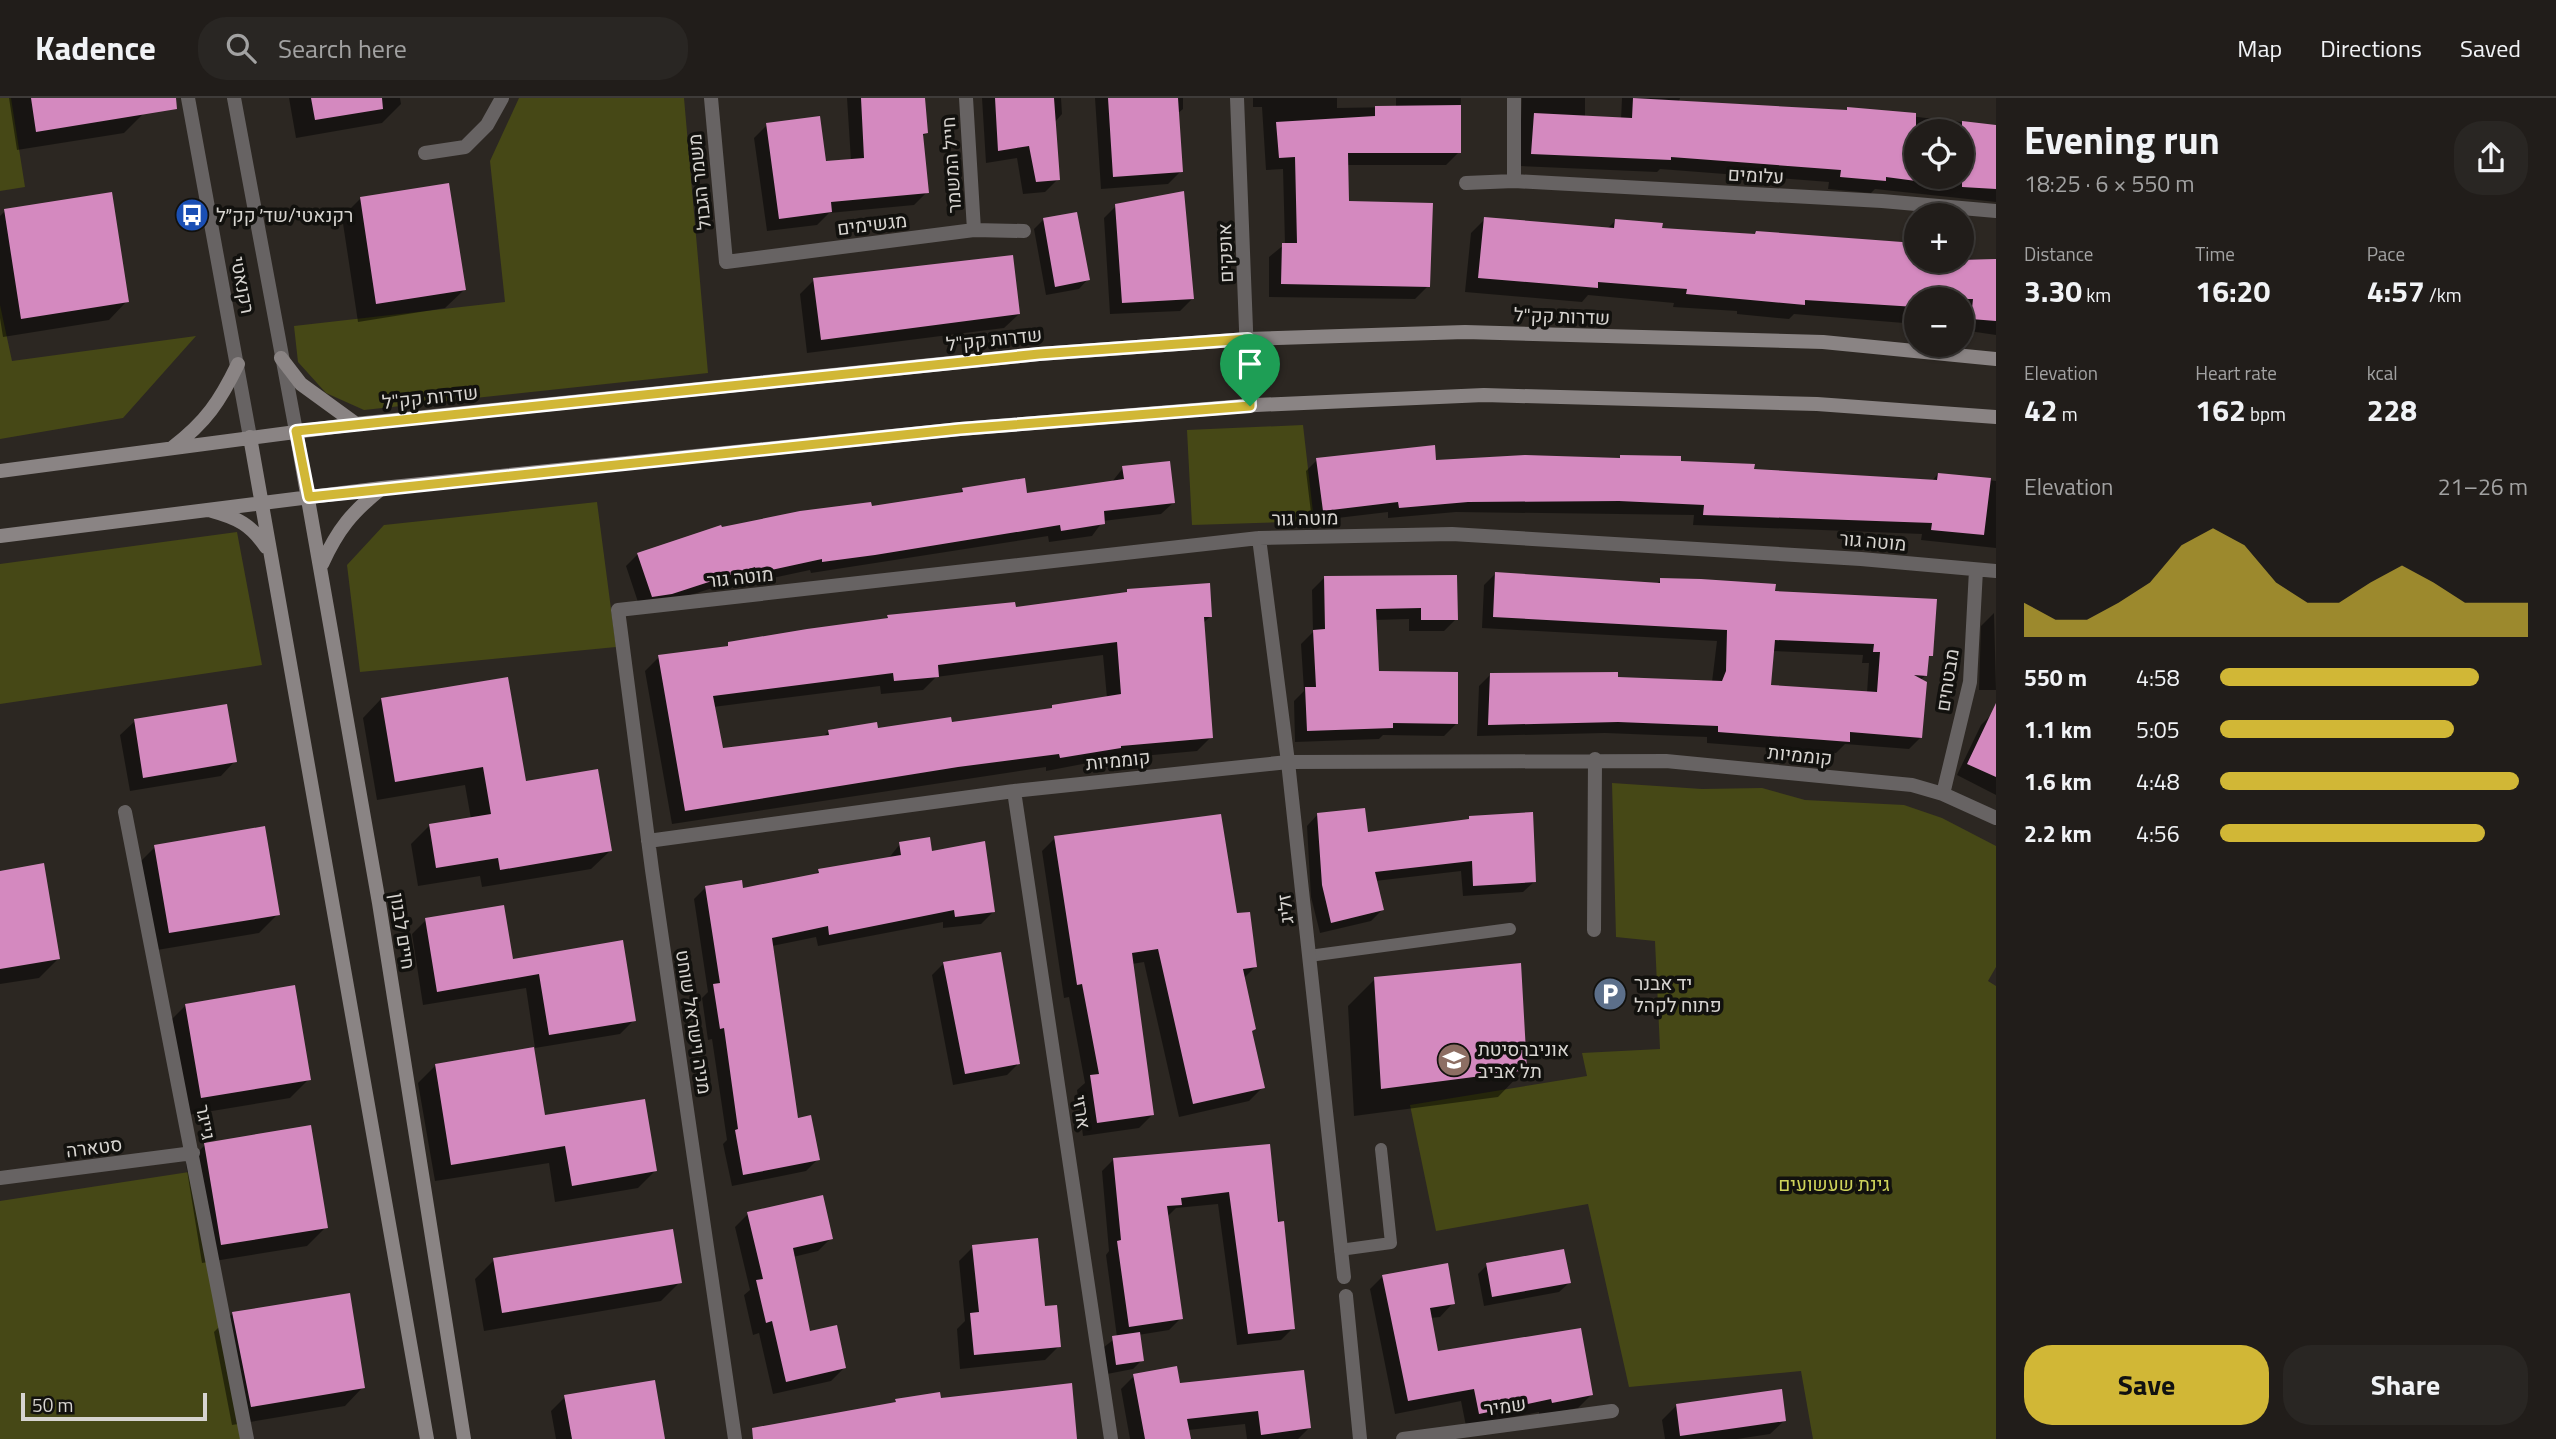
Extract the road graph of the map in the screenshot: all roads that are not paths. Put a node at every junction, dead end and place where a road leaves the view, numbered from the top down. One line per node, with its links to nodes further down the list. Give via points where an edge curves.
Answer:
1 (188, 98): 18 (street, רקנאטי)
2 (234, 98): 16 (street, רקנאטי)
3 (502, 98): 8 (street, via 487,125 465,147)
4 (710, 98): 14 (street, משמר הגבול)
5 (966, 98): 12 (street, חייל המשמר)
6 (1237, 98): 15 (street, אופקים)
7 (1514, 98): 9 (street)
8 (425, 153)
9 (1514, 181): 10 (street, עלומים); 11 (street, עלומים)
10 (1466, 183)
11 (1996, 211)
12 (974, 230): 13 (street, מגשימים); 14 (street, מגשימים)
13 (1024, 231)
14 (726, 262)
15 (1248, 339): 17 (main road, שדרות קק"ל, via 1465,332 1823,342); 19 (street, אופקים); 21 (main road, שדרות קק"ל, via 1039,354)
16 (281, 358): 21 (main road, via 301,384); 22 (street, רקנאטי)
17 (1996, 359)
18 (238, 364): 23 (street, רקנאטי); 24 (main road, via 202,425)
19 (1250, 406): 20 (main road, via 1484,395 1817,404); 26 (main road, via 960,429)
20 (1996, 417)
21 (356, 424): 22 (main road, שדרות קק"ל)
22 (296, 431): 23 (main road, שדרות קק"ל); 27 (main road, חיים לבנון)
23 (250, 437): 24 (main road, שדרות קק"ל); 28 (main road)
24 (173, 448): 25 (main road, שדרות קק"ל)
25 (0, 471)
26 (382, 488): 27 (main road); 33 (main road, via 338,530)
27 (309, 497): 28 (main road); 33 (main road, חיים לבנון)
28 (260, 502): 29 (main road); 32 (main road)
29 (204, 509): 30 (main road); 32 (main road, via 253,528)
30 (0, 536)
31 (1259, 538): 34 (street, מוטה גור, via 1452,534); 36 (street, מוטה גור); 38 (street, זליג)
32 (270, 551): 55 (main road)
33 (321, 564): 56 (main road, חיים לבנון)
34 (1976, 570): 35 (street, מוטה גור); 40 (street, מבטחים, via 1970,682)
35 (1996, 571)
36 (618, 610): 43 (street, מניה וישראל שוחט)
37 (1595, 759): 38 (street, קוממיות); 40 (street, קוממיות, via 1666,761 1912,785); 45 (street)
38 (1288, 762): 39 (street, קוממיות); 46 (street, זליג)
39 (1014, 791): 43 (street, קוממיות); 58 (street, ארזי)
40 (1943, 794): 42 (street, קוממיות)
41 (125, 812): 48 (street, גייגר)
42 (1996, 818)
43 (648, 841): 57 (street, מניה וישראל שוחט)
44 (1510, 929): 46 (lane)
45 (1594, 930)
46 (1309, 957): 50 (street, זליג)
47 (1381, 1149): 50 (lane, via 1391,1243)
48 (193, 1153): 49 (street, סטארה); 54 (street, גייגר)
49 (0, 1178)
50 (1340, 1250): 51 (street, זליג)
51 (1344, 1277)
52 (1346, 1296): 59 (street)
53 (1612, 1411): 60 (street, שמיר)
54 (247, 1439)
55 (427, 1439)
56 (464, 1439)
57 (735, 1439)
58 (1111, 1439)
59 (1360, 1439)
60 (1403, 1439)

